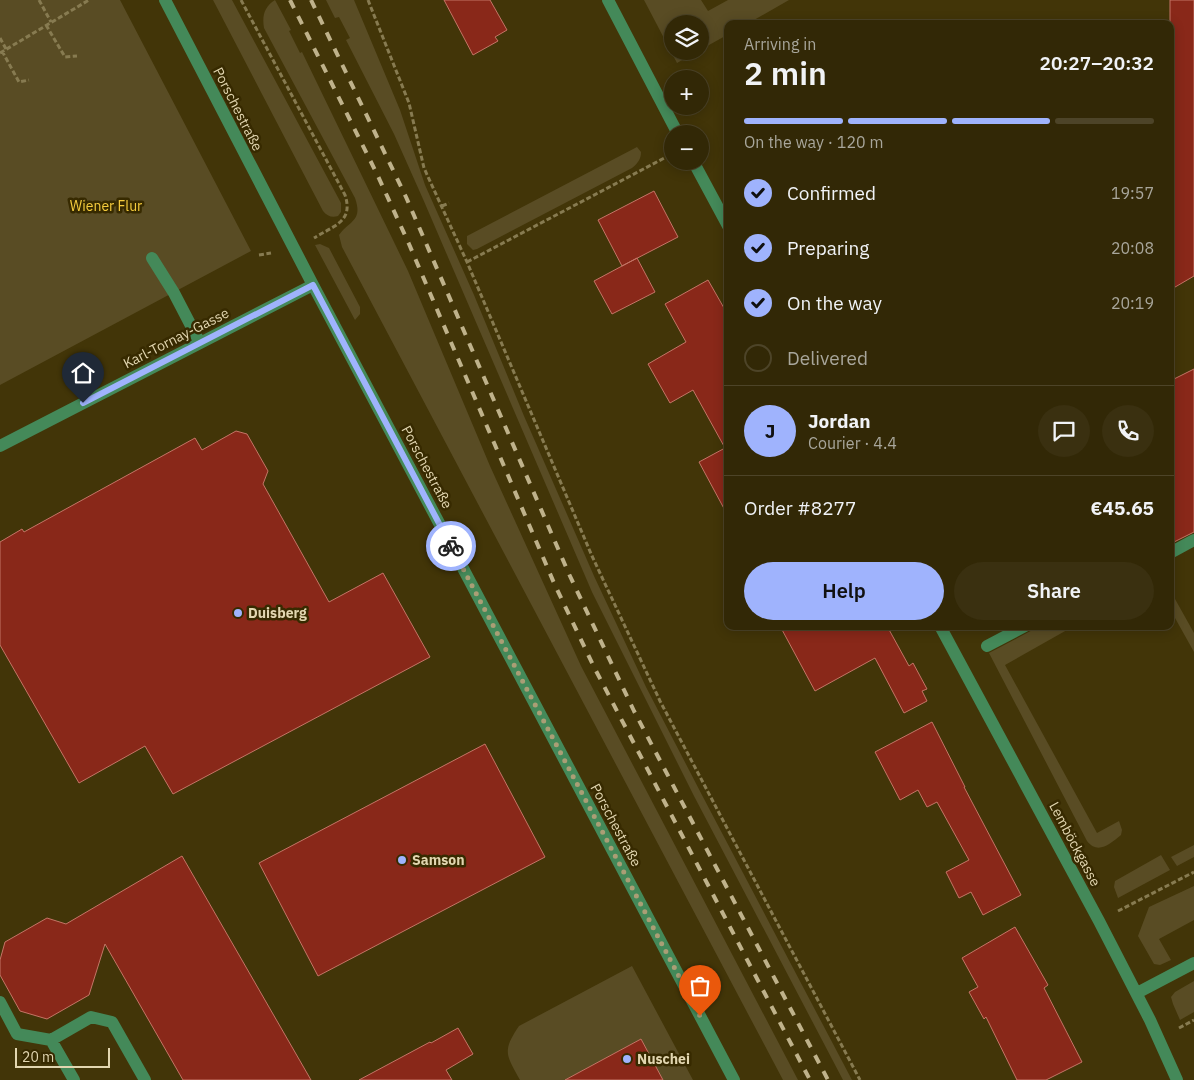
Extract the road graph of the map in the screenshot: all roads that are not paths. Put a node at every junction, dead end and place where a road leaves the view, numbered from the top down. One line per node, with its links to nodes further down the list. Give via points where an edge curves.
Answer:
1 (165, 0): 7 (street, Porschestraße)
2 (608, 0): 3 (street)
3 (673, 125)
4 (698, 170): 5 (street)
5 (724, 219)
6 (152, 258): 8 (street)
7 (313, 285): 8 (street, Karl-Tornay-Gasse); 21 (street, Porschestraße)
8 (200, 343): 9 (street, Karl-Tornay-Gasse)
9 (0, 446)
10 (1194, 540): 11 (street)
11 (1174, 550)
12 (942, 630): 16 (street, Lemböckgasse)
13 (1017, 630): 14 (street)
14 (987, 646)
15 (1194, 963): 16 (street)
16 (1137, 993): 22 (street, Lemböckgasse)
17 (0, 1002): 18 (street, via 17,1034)
18 (51, 1040): 19 (street); 20 (street, via 91,1017 112,1022)
19 (74, 1080)
20 (145, 1080)
21 (734, 1080)
22 (1177, 1080)

